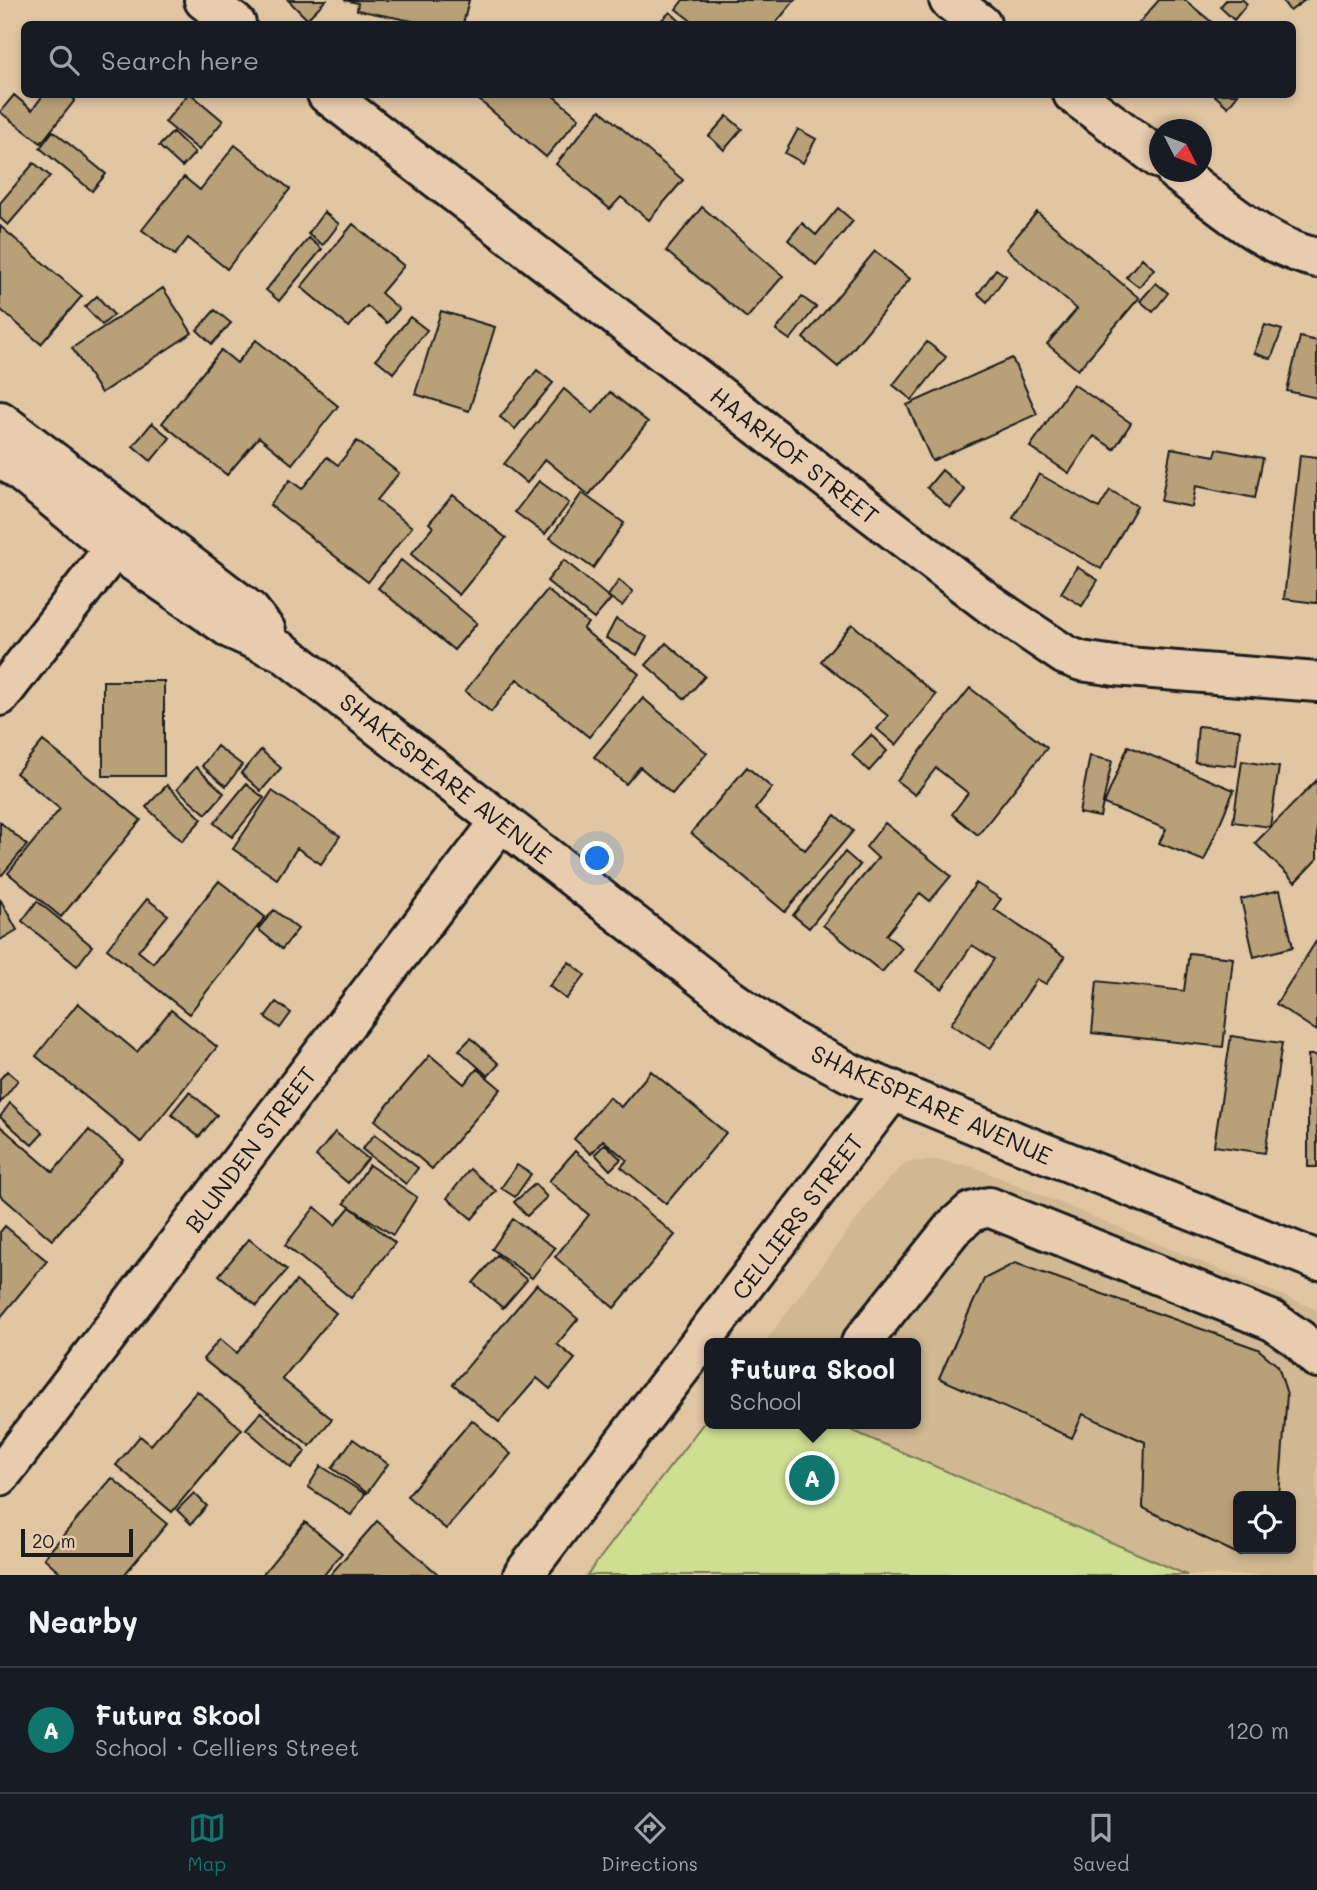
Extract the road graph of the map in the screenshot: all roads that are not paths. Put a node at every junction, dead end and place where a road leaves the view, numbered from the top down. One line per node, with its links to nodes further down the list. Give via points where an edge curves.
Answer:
1 (204, 0): 3 (street)
2 (949, 0): 4 (street)
3 (232, 21)
4 (977, 21)
5 (332, 98): 13 (street, HAARHOF STREET, via 991,606 1065,655 1115,666)
6 (1078, 98): 7 (street)
7 (1149, 151)
8 (1190, 182): 9 (street, via 1271,240)
9 (1317, 258)
10 (0, 421): 12 (street, SHAKESPEARE AVENUE)
11 (0, 455): 12 (street, SHAKESPEARE AVENUE)
12 (124, 536): 14 (street); 15 (street, SHAKESPEARE AVENUE, via 231,629 283,652)
13 (1317, 681)
14 (0, 696)
15 (501, 821): 16 (street, SHAKESPEARE AVENUE, via 731,1000 788,1039 852,1074); 22 (street, BLUNDEN STREET)
16 (893, 1090): 17 (street, SHAKESPEARE AVENUE); 18 (street, CELLIERS STREET)
17 (1317, 1261)
18 (723, 1335)
19 (865, 1338): 20 (street, via 952,1229 971,1212 989,1208 1273,1321)
20 (1317, 1357)
21 (704, 1358): 23 (street, CELLIERS STREET)
22 (0, 1476)
23 (523, 1575)

